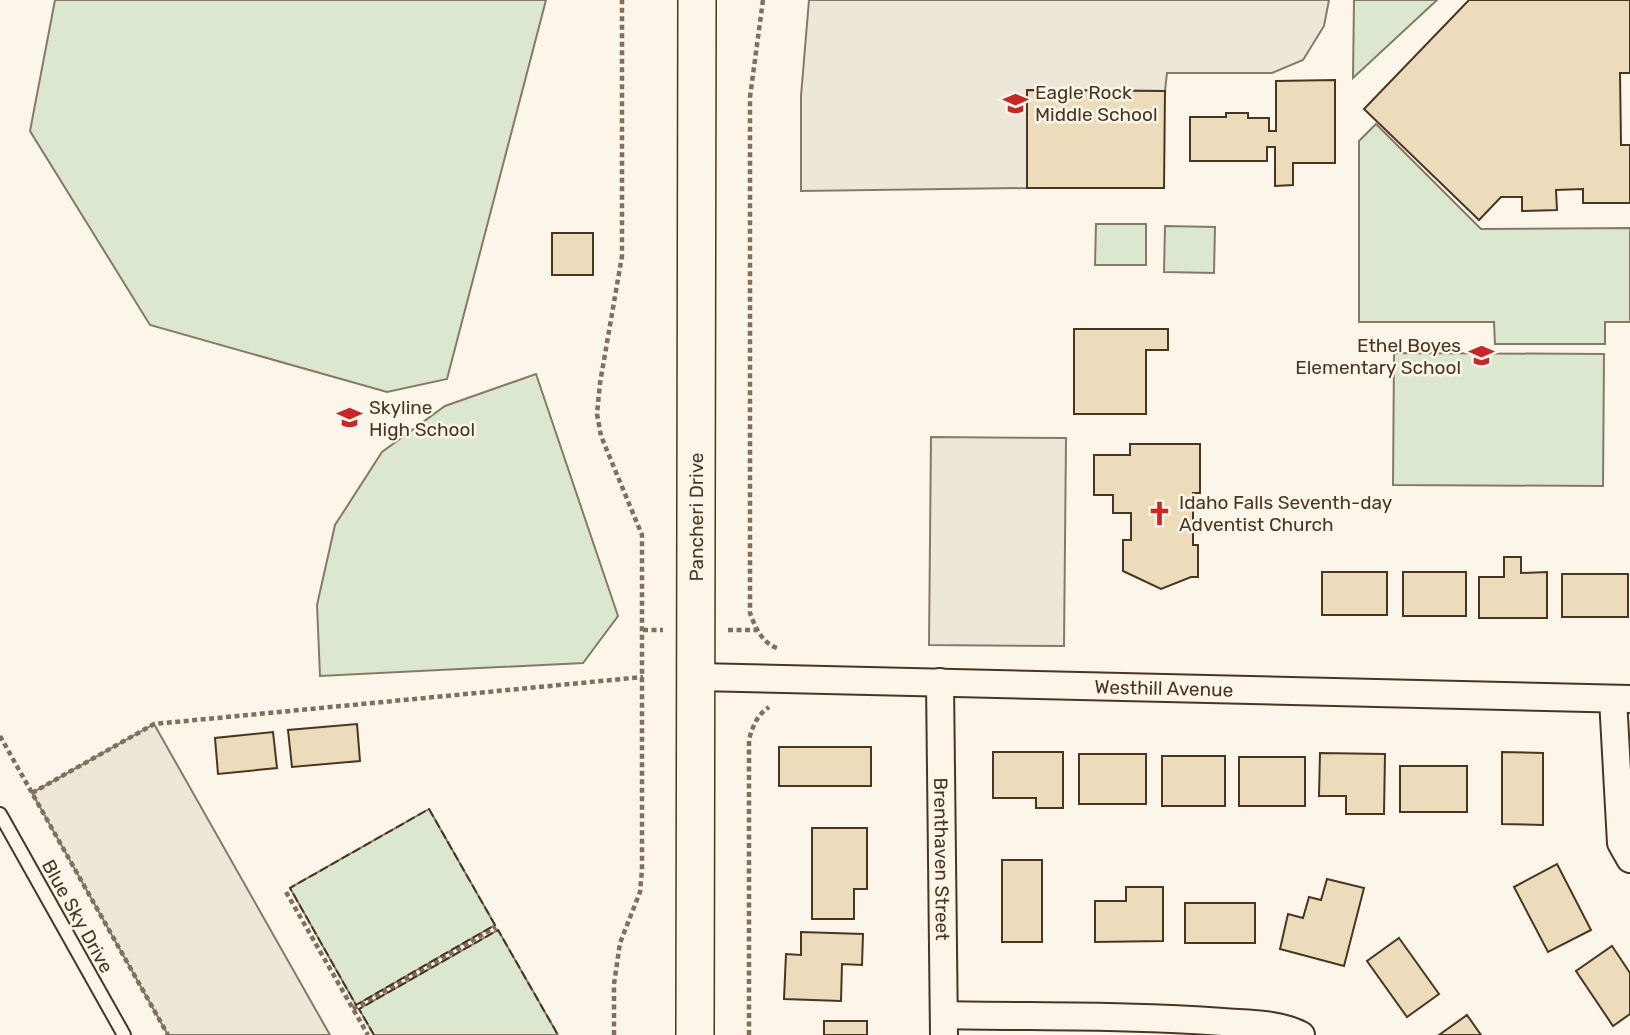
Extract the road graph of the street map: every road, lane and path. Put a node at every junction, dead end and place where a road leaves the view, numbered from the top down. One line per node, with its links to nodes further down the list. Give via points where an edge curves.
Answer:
1 (622, 0): 5 (path, via 622,256 597,414 601,436 642,535)
2 (697, 0): 6 (street, Pancheri Drive)
3 (763, 0): 4 (path, via 750,97 750,613 765,641)
4 (778, 648)
5 (643, 677): 11 (path, via 154,724); 21 (path, via 642,870 640,892 620,943)
6 (697, 677): 7 (street, Westhill Avenue); 22 (street, Pancheri Drive)
7 (940, 682): 8 (street, Westhill Avenue); 17 (street, Brenthaven Street)
8 (1622, 699): 13 (street, via 1620,843)
9 (776, 705): 23 (path, via 760,715 749,739)
10 (0, 736): 11 (path)
11 (32, 793): 20 (path)
12 (0, 814): 19 (lane, Blue Sky Drive)
13 (1630, 859)
14 (286, 892): 16 (path)
15 (496, 927): 16 (path)
16 (353, 1009): 18 (path)
17 (944, 1025): 24 (street, via 1189,1020 1268,1026)
18 (365, 1034)
19 (124, 1035)
20 (168, 1035)
21 (614, 1035)
22 (695, 1035)
23 (749, 1035)
24 (1301, 1035)

